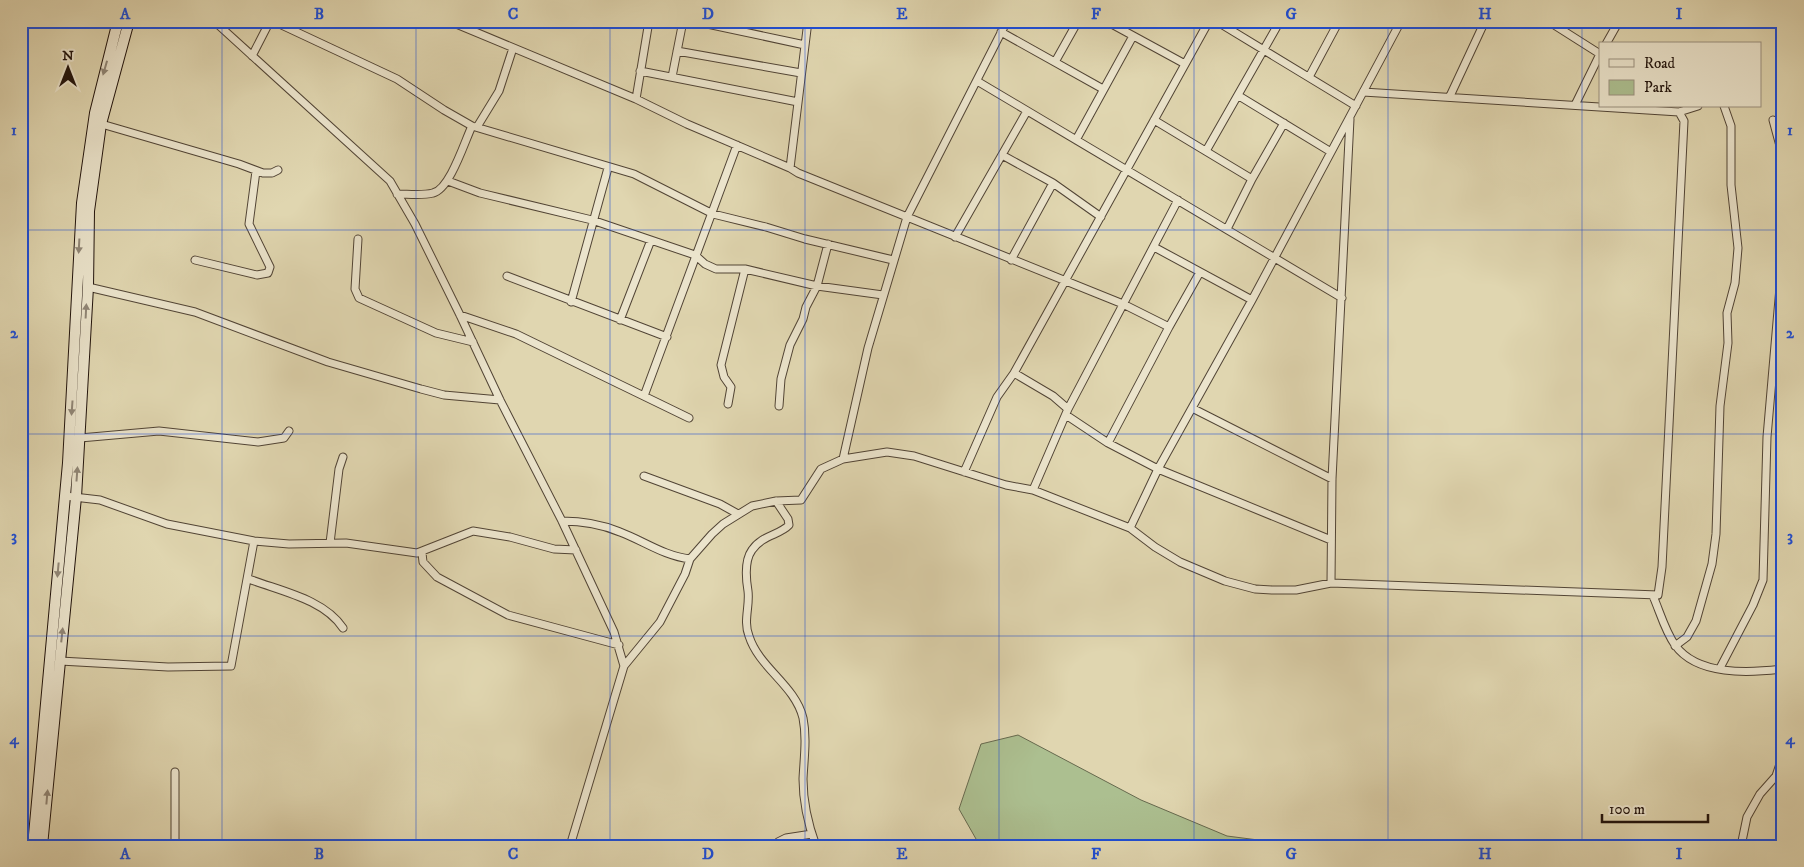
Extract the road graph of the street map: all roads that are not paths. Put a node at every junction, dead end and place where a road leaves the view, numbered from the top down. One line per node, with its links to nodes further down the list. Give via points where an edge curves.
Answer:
1 (118, 21): 55 (main road, one-way to 55)
2 (129, 21): 55 (main road)
3 (214, 21): 29 (street)
4 (272, 21): 29 (street); 57 (street, via 397,79)
5 (449, 21): 25 (street)
6 (649, 21): 33 (street)
7 (683, 21): 26 (street)
8 (693, 21): 24 (street)
9 (808, 21): 24 (street)
10 (1007, 21): 21 (street)
11 (1078, 21): 31 (street)
12 (1106, 21): 22 (street)
13 (1209, 21): 32 (street)
14 (1216, 21): 27 (street)
15 (1280, 21): 27 (street)
16 (1339, 21): 36 (street)
17 (1401, 21): 39 (street)
18 (1485, 21): 41 (street)
19 (1548, 21): 28 (street)
20 (1619, 21): 23 (street)
21 (1001, 32): 31 (street); 37 (street)
22 (1133, 36): 32 (street); 38 (street)
23 (1607, 42)
24 (805, 45): 34 (street)
25 (513, 48): 42 (street); 57 (street, via 499,91)
26 (677, 50): 34 (street); 35 (street)
27 (1265, 51): 36 (street); 40 (street)
28 (1599, 53)
29 (252, 56): 72 (street, via 379,170)
30 (1599, 56): 44 (street)
31 (1055, 62): 38 (street)
32 (1185, 64): 53 (street)
33 (640, 71): 35 (street); 42 (street)
34 (801, 74): 43 (street)
35 (672, 77): 43 (street)
36 (1309, 77): 45 (street)
37 (977, 81): 50 (street); 75 (street)
38 (1103, 89): 58 (street)
39 (1363, 92): 41 (street); 45 (street)
40 (1239, 96): 56 (street); 60 (street)
41 (1450, 96): 44 (street)
42 (636, 99): 59 (street)
43 (798, 102): 65 (street)
44 (1575, 105): 46 (street)
45 (1356, 106): 52 (street)
46 (1599, 107)
47 (1620, 108): 51 (street)
48 (1692, 108): 51 (street)
49 (1725, 108): 140 (street, via 1731,126 1731,185 1738,248 1728,313 1720,406 1716,534 1712,564 1696,621 1687,637)
50 (1027, 110): 58 (street); 62 (street)
51 (1679, 112): 137 (street, via 1684,120 1684,129 1673,374 1660,592)
52 (1351, 116): 61 (street); 97 (street)
53 (1154, 120): 60 (street); 67 (street)
54 (1773, 120): 63 (street)
55 (97, 123): 68 (street); 95 (main road, via 89,210); 124 (main road, one-way to 124, via 82,203)
56 (1284, 123): 61 (street); 69 (street)
57 (474, 127): 64 (street); 70 (street)
58 (1076, 140): 67 (street)
59 (737, 145): 65 (street); 74 (street)
60 (1206, 152): 69 (street)
61 (1332, 152): 86 (street)
62 (1002, 155): 71 (street); 79 (street)
63 (1783, 157)
64 (608, 168): 74 (street, via 634,174); 77 (street)
65 (790, 168): 75 (street)
66 (278, 170): 68 (street, via 268,174)
67 (1127, 170): 73 (street); 76 (street)
68 (256, 171): 87 (street, via 249,224 270,266 268,274)
69 (1252, 179): 78 (street)
70 (448, 182): 72 (street, via 432,193); 77 (street)
71 (1053, 183): 76 (street); 89 (street)
72 (397, 194): 101 (street)
73 (1178, 200): 78 (street); 83 (street)
74 (713, 214): 82 (street); 85 (street)
75 (907, 217): 79 (street); 88 (street)
76 (1101, 217): 93 (street)
77 (592, 220): 81 (street); 99 (street)
78 (1227, 229): 86 (street)
79 (955, 237): 89 (street)
80 (358, 239): 105 (street, via 355,289 359,298 436,333)
81 (651, 240): 85 (street); 102 (street)
82 (828, 244): 88 (street); 94 (street)
83 (1154, 248): 91 (street); 100 (street)
84 (1783, 252): 143 (street, via 1767,437 1763,580)
85 (695, 255): 90 (street, via 716,268); 104 (street)
86 (1275, 258): 97 (street); 98 (street)
87 (194, 260)
88 (892, 260): 96 (street)
89 (1011, 260): 93 (street)
90 (745, 269): 94 (street); 109 (street, via 721,365 731,387)
91 (1200, 272): 98 (street); 103 (street)
92 (507, 276): 99 (street)
93 (1065, 282): 100 (street); 106 (street)
94 (817, 286): 96 (street); 110 (street, via 790,344 781,379)
95 (88, 288): 108 (street, via 195,312 328,362 421,389 444,395); 115 (main road, one-way to 95)
96 (883, 294): 118 (street)
97 (1342, 298): 122 (street)
98 (1252, 300): 111 (street)
99 (571, 302): 102 (street)
100 (1123, 304): 103 (street); 112 (street)
101 (460, 315): 105 (street); 107 (street, via 516,334)
102 (620, 320): 104 (street)
103 (1169, 327): 116 (street)
104 (667, 337): 107 (street)
105 (473, 342): 108 (street)
106 (1014, 373): 112 (street, via 1054,396); 120 (street, via 997,397)
107 (644, 396): 113 (street)
108 (500, 400): 127 (street)
109 (728, 404)
110 (779, 406)
111 (1192, 408): 119 (street); 122 (street)
112 (1067, 412): 116 (street); 123 (street)
113 (689, 418)
114 (289, 431): 115 (street, via 284,438 258,442 159,431)
115 (80, 438): 124 (main road, one-way to 115)
116 (1108, 443): 119 (street)
117 (343, 457): 131 (street)
118 (843, 459): 120 (street, via 887,452 935,461); 125 (street, via 821,469 801,500)
119 (1158, 469): 128 (street); 129 (street)
120 (964, 472): 123 (street)
121 (644, 476): 126 (street, via 720,504)
122 (1332, 479): 129 (street)
123 (1033, 490): 128 (street)
124 (70, 497): 130 (street, via 100,500 167,524); 141 (main road, one-way to 124); 148 (main road, one-way to 148)
125 (776, 501): 126 (street, via 752,506); 147 (street, via 789,525 769,534 750,552 746,576 746,622 754,649 784,684 803,719 806,739 803,791)
126 (738, 514): 134 (street, via 718,529)
127 (562, 521): 132 (street); 134 (street, via 602,525 667,554)
128 (1130, 528): 136 (street, via 1180,562 1210,577 1240,586 1296,590)
129 (1331, 540): 136 (street)
130 (254, 541): 131 (street); 135 (street)
131 (330, 543): 133 (street)
132 (576, 550): 133 (street, via 554,549 473,531); 139 (street)
133 (422, 553): 139 (street, via 423,562 437,577 508,615)
134 (690, 559): 142 (street, via 660,622)
135 (249, 579): 138 (street, via 321,607 336,617); 141 (street, via 232,664 228,668)
136 (1332, 583): 137 (street)
137 (1653, 596): 140 (street)
138 (342, 628)
139 (619, 645): 142 (street)
140 (1675, 646): 143 (street, via 1697,664)
141 (60, 661): 149 (main road, one-way to 141)
142 (624, 666): 151 (street)
143 (1720, 668): 144 (street)
144 (1783, 669)
145 (1783, 755): 154 (street, via 1776,776 1760,794 1747,817)
146 (175, 772): 150 (street)
147 (812, 834): 152 (street, via 782,840); 153 (street)
148 (33, 846)
149 (42, 846)
150 (175, 846)
151 (570, 846)
152 (777, 846)
153 (816, 846)
154 (1741, 846)

